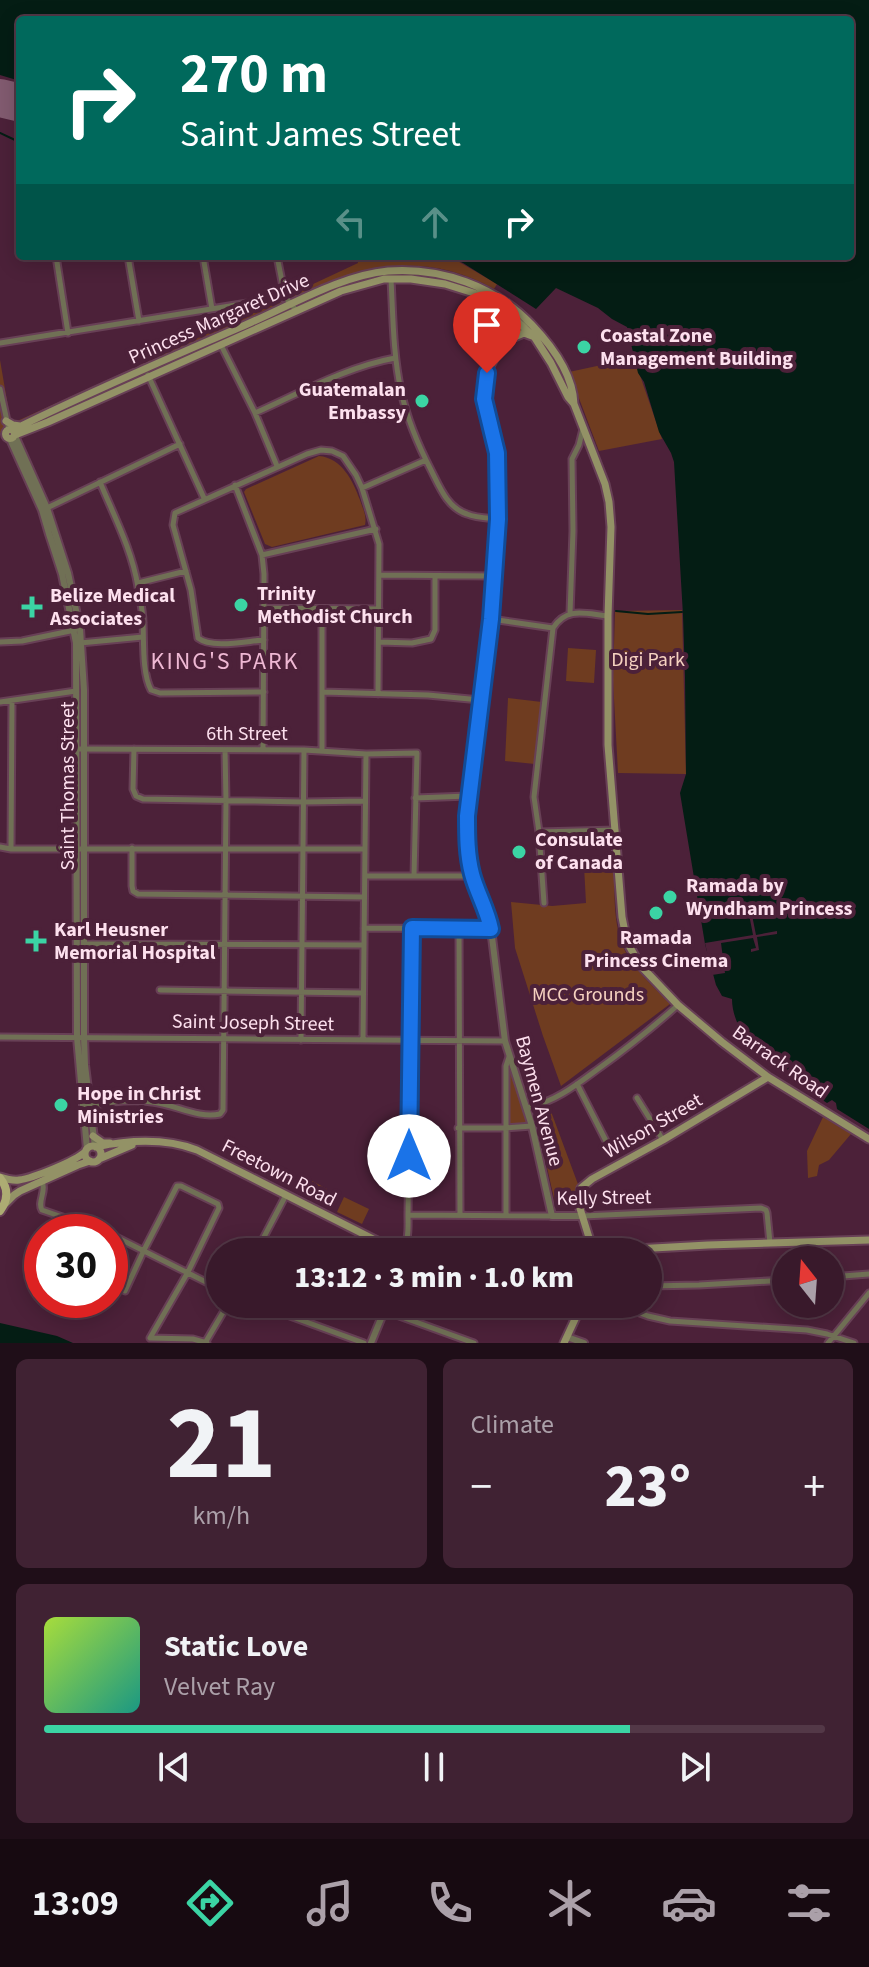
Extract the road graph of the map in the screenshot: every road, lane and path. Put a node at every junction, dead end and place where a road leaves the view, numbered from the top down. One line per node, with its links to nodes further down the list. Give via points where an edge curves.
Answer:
1 (57, 260): 12 (street)
2 (129, 260): 10 (street)
3 (204, 260): 8 (street)
4 (278, 260): 6 (street)
5 (391, 275): 7 (main road, Princess Margaret Drive, via 348,279); 9 (main road, Princess Margaret Drive, via 477,294); 11 (main road, Princess Margaret Drive, via 430,272 461,280 500,297); 17 (street)
6 (285, 297): 7 (street); 8 (street)
7 (294, 308): 16 (main road, Princess Margaret Drive); 18 (main road, Princess Margaret Drive)
8 (212, 309): 10 (street)
9 (512, 316): 11 (main road, Princess Margaret Drive); 13 (main road)
10 (139, 321): 12 (street)
11 (525, 323): 13 (street, Baymen Avenue); 14 (main road, Princess Margaret Drive); 20 (main road, Princess Margaret Drive, via 549,345 564,369)
12 (68, 333): 15 (street)
13 (512, 338): 14 (main road, via 524,333); 35 (street, Baymen Avenue, via 492,363 484,387 497,453)
14 (535, 338): 20 (main road, Princess Margaret Drive)
15 (0, 343)
16 (221, 345): 18 (main road, Princess Margaret Drive); 21 (street)
17 (395, 358): 21 (street); 28 (street, via 409,419)
18 (147, 372): 23 (main road, Princess Margaret Drive, via 27,431); 23 (main road, Princess Margaret Drive, via 13,425); 25 (street)
19 (0, 389): 23 (street)
20 (574, 404): 22 (main road, Princess Margaret Drive)
21 (255, 413): 29 (street)
22 (583, 429): 26 (street); 27 (main road, Princess Margaret Drive)
23 (9, 433): 24 (main road, Princess Margaret Drive); 34 (street, Saint Thomas Street); 37 (street, Saint Thomas Street)
24 (0, 443)
25 (180, 444): 30 (street); 33 (street)
26 (576, 451): 27 (street); 47 (street)
27 (592, 451): 48 (main road, Princess Margaret Drive, via 609,502)
28 (426, 460): 32 (street); 35 (street, via 453,505 466,514)
29 (277, 466): 31 (street); 32 (street, via 332,451 343,456)
30 (100, 482): 34 (street); 43 (street)
31 (235, 484): 33 (street); 38 (street)
32 (362, 488): 36 (street)
33 (204, 498): 39 (street, via 179,509 173,518)
34 (47, 508): 37 (street, Saint Thomas Street)
35 (498, 519): 42 (street, Baymen Avenue)
36 (376, 529): 38 (street); 40 (street)
37 (52, 533): 51 (street, Saint Thomas Street, via 68,573)
38 (262, 555): 44 (street)
39 (186, 571): 43 (street); 53 (street, via 198,638 214,644)
40 (379, 575): 41 (street); 46 (street)
41 (435, 576): 42 (street); 55 (street, via 431,639)
42 (495, 576): 49 (street, Baymen Avenue)
43 (138, 583): 52 (street)
44 (265, 608): 45 (street); 53 (street)
45 (322, 609): 46 (street); 59 (street)
46 (379, 609): 55 (street)
47 (570, 613): 48 (street); 50 (street)
48 (608, 616): 76 (main road, Princess Margaret Drive, via 608,745)
49 (491, 619): 50 (street); 61 (street, Baymen Avenue)
50 (553, 628): 77 (street, via 534,797)
51 (77, 630): 54 (street); 56 (street, Saint Thomas Street)
52 (143, 637): 56 (street); 58 (street, via 151,690)
53 (264, 640): 58 (street)
54 (0, 642)
55 (379, 642): 60 (street)
56 (79, 643): 57 (street, Saint Thomas Street); 64 (street, Saint Thomas Street, via 84,690)
57 (77, 691): 62 (street); 64 (street, Saint Thomas Street)
58 (264, 692): 67 (street)
59 (322, 692): 60 (street); 69 (street)
60 (378, 694): 61 (street)
61 (480, 700): 71 (street, Baymen Avenue)
62 (12, 701): 63 (street); 82 (street)
63 (0, 702)
64 (80, 749): 65 (street, 6th Street); 79 (street, Saint Thomas Street)
65 (134, 749): 66 (street, 6th Street); 73 (street, via 136,796)
66 (225, 750): 67 (street, 6th Street); 73 (street)
67 (263, 750): 68 (street, 6th Street)
68 (304, 750): 69 (street, 6th Street); 75 (street)
69 (322, 751): 70 (street, 6th Street)
70 (366, 754): 72 (street, 6th Street, via 417,753); 74 (street)
71 (468, 796): 72 (street); 87 (street, Baymen Avenue)
72 (415, 798): 86 (street)
73 (226, 800): 75 (street); 81 (street)
74 (365, 801): 75 (street); 83 (street)
75 (304, 802): 84 (street)
76 (616, 830): 77 (street); 104 (main road, Princess Margaret Drive, via 627,942 640,965)
77 (539, 832): 91 (street)
78 (0, 847): 82 (street)
79 (80, 848): 80 (street); 82 (street); 96 (street, Saint Thomas Street); 106 (street, Saint Thomas Street)
80 (132, 848): 81 (street); 88 (street, via 132,886 138,894)
81 (225, 848): 84 (street); 88 (street)
82 (11, 849)
83 (365, 849): 84 (street); 85 (street)
84 (303, 850): 89 (street)
85 (365, 876): 86 (street); 90 (street)
86 (414, 876): 87 (street)
87 (473, 876): 95 (street, Baymen Avenue)
88 (225, 895): 89 (street); 97 (street)
89 (302, 896): 90 (street); 98 (street)
90 (364, 897): 92 (street)
91 (544, 903)
92 (364, 928): 93 (street); 99 (street)
93 (412, 928): 94 (street); 107 (street)
94 (459, 928): 95 (street); 111 (street)
95 (491, 929): 112 (street, Baymen Avenue)
96 (84, 944): 97 (street); 106 (street, Saint Thomas Street)
97 (225, 944): 98 (street); 101 (street)
98 (302, 944): 99 (street); 102 (street)
99 (363, 945): 103 (street)
100 (160, 990): 101 (street)
101 (224, 991): 102 (street); 108 (street)
102 (301, 992): 103 (street); 109 (street)
103 (363, 993): 110 (street)
104 (678, 1005): 114 (main road, Barrack Road); 115 (street)
105 (0, 1037): 106 (street, Saint Joseph Street)
106 (80, 1037): 108 (street, Saint Joseph Street); 117 (street, Saint Thomas Street)
107 (409, 1039): 110 (street, Saint Joseph Street); 111 (street, Saint Joseph Street); 137 (street)
108 (224, 1040): 109 (street, Saint Joseph Street); 117 (street, via 223,1110 216,1116 150,1101)
109 (301, 1040): 110 (street, Saint Joseph Street)
110 (363, 1040)
111 (459, 1041): 112 (street, Saint Joseph Street); 120 (street)
112 (505, 1041): 113 (street, Baymen Avenue)
113 (509, 1057): 118 (street, Baymen Avenue); 121 (street)
114 (768, 1077): 123 (main road, Barrack Road); 124 (main road, Wilson Street)
115 (577, 1084): 118 (street); 126 (street)
116 (637, 1098): 124 (street)
117 (86, 1106): 122 (street, Saint Thomas Street); 128 (street, Saint Thomas Street)
118 (527, 1108): 119 (street, Baymen Avenue)
119 (532, 1126): 121 (street); 139 (street, Baymen Avenue)
120 (458, 1128): 121 (street); 138 (street)
121 (505, 1128): 136 (street)
122 (93, 1136): 127 (main road); 128 (street, Saint Thomas Street)
123 (869, 1139)
124 (663, 1140): 140 (main road, Wilson Street, via 581,1188)
125 (138, 1143): 127 (main road, Freetown Road); 129 (main road, Freetown Road); 133 (main road, Freetown Road, via 169,1142 197,1150)
126 (607, 1143)
127 (116, 1144): 128 (main road, Freetown Road)
128 (91, 1149): 129 (main road, via 100,1151); 130 (main road, via 86,1157); 131 (main road, Freetown Road, via 25,1178)
129 (99, 1159): 130 (main road)
130 (90, 1161): 132 (main road)
131 (0, 1177): 134 (main road, via 6,1189)
132 (42, 1181): 134 (main road, via 14,1195); 135 (street, via 40,1208)
133 (286, 1195): 141 (street); 142 (main road, Freetown Road)
134 (2, 1208)
135 (56, 1214)
136 (506, 1214): 138 (street, Kelly Street); 139 (street, Kelly Street)
137 (408, 1215): 138 (street, Kelly Street); 143 (street)
138 (460, 1215)
139 (552, 1216): 140 (street, Kelly Street)
140 (583, 1216): 144 (main road, Wilson Street); 147 (street, Kelly Street, via 761,1208 767,1213)
141 (263, 1238)
142 (371, 1238)
143 (406, 1238)
144 (589, 1238)
145 (869, 1240): 147 (main road)
146 (128, 1243): 149 (street)
147 (770, 1243): 148 (main road)
148 (662, 1248)
149 (144, 1250): 150 (street); 150 (street, via 177,1186 220,1205); 155 (street)
150 (188, 1272): 154 (street); 166 (street, via 150,1338)
151 (869, 1274): 152 (street)
152 (844, 1276)
153 (772, 1281): 156 (street)
154 (206, 1282)
155 (128, 1285)
156 (662, 1286)
157 (869, 1293): 164 (street)
158 (220, 1318): 166 (street)
159 (295, 1318): 167 (street)
160 (381, 1318): 168 (street)
161 (412, 1318): 169 (street)
162 (575, 1318): 165 (main road)
163 (657, 1318): 164 (street)
164 (834, 1336): 171 (street); 172 (street)
165 (565, 1340): 170 (street)
166 (206, 1343)
167 (364, 1343)
168 (371, 1343)
169 (474, 1343)
170 (584, 1343)
171 (828, 1343)
172 (854, 1343)

